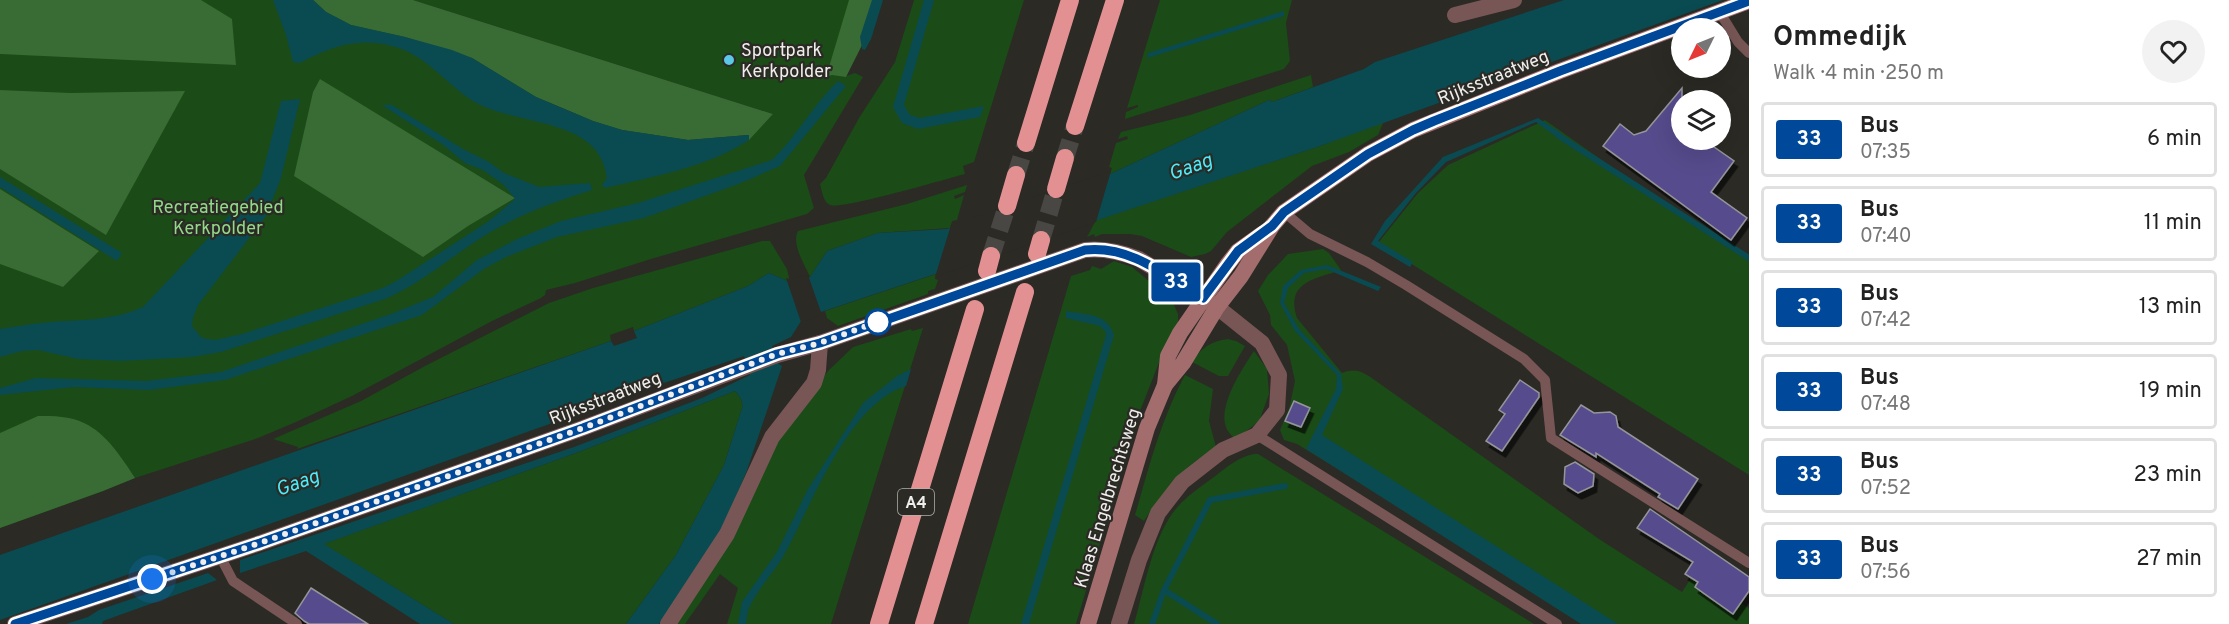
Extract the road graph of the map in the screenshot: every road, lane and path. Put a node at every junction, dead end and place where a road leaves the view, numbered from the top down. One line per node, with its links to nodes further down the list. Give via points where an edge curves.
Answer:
1 (1070, 0): 9 (highway)
2 (1114, 0): 8 (highway)
3 (1514, 0): 6 (street)
4 (1749, 1): 5 (main road, Rijksstraatweg)
5 (1719, 11): 7 (lane); 14 (main road, Rijksstraatweg, via 1413,130 1368,154)
6 (1455, 15)
7 (1749, 53)
8 (1075, 126)
9 (1026, 143)
10 (1065, 158): 12 (highway)
11 (1016, 175): 13 (highway)
12 (1056, 189)
13 (1007, 206)
14 (1284, 212): 16 (main road, Rijksstraatweg, via 1241,276); 21 (lane, via 1310,234 1367,262 1524,359 1545,380 1551,438)
15 (1025, 292): 26 (highway, A4)
16 (1210, 303): 18 (street, Rijksstraatweg, via 1139,258 1108,250 1085,250); 19 (street, via 1262,343 1279,375 1277,410); 27 (main road, Klaas Engelbrechtsweg, via 1147,428)
17 (975, 309): 25 (highway, A4)
18 (820, 343): 20 (street, Rijksstraatweg, via 777,354 583,428); 24 (street, via 814,383 772,437 727,534)
19 (1257, 435): 28 (street, via 1223,450 1182,482 1158,513 1138,560); 29 (lane)
20 (220, 556): 22 (street, Rijksstraatweg); 23 (lane, via 233,581)
21 (1749, 563)
22 (15, 624)
23 (297, 624)
24 (668, 624)
25 (879, 624)
26 (924, 624)
27 (1088, 624)
28 (1119, 624)
29 (1557, 624)

